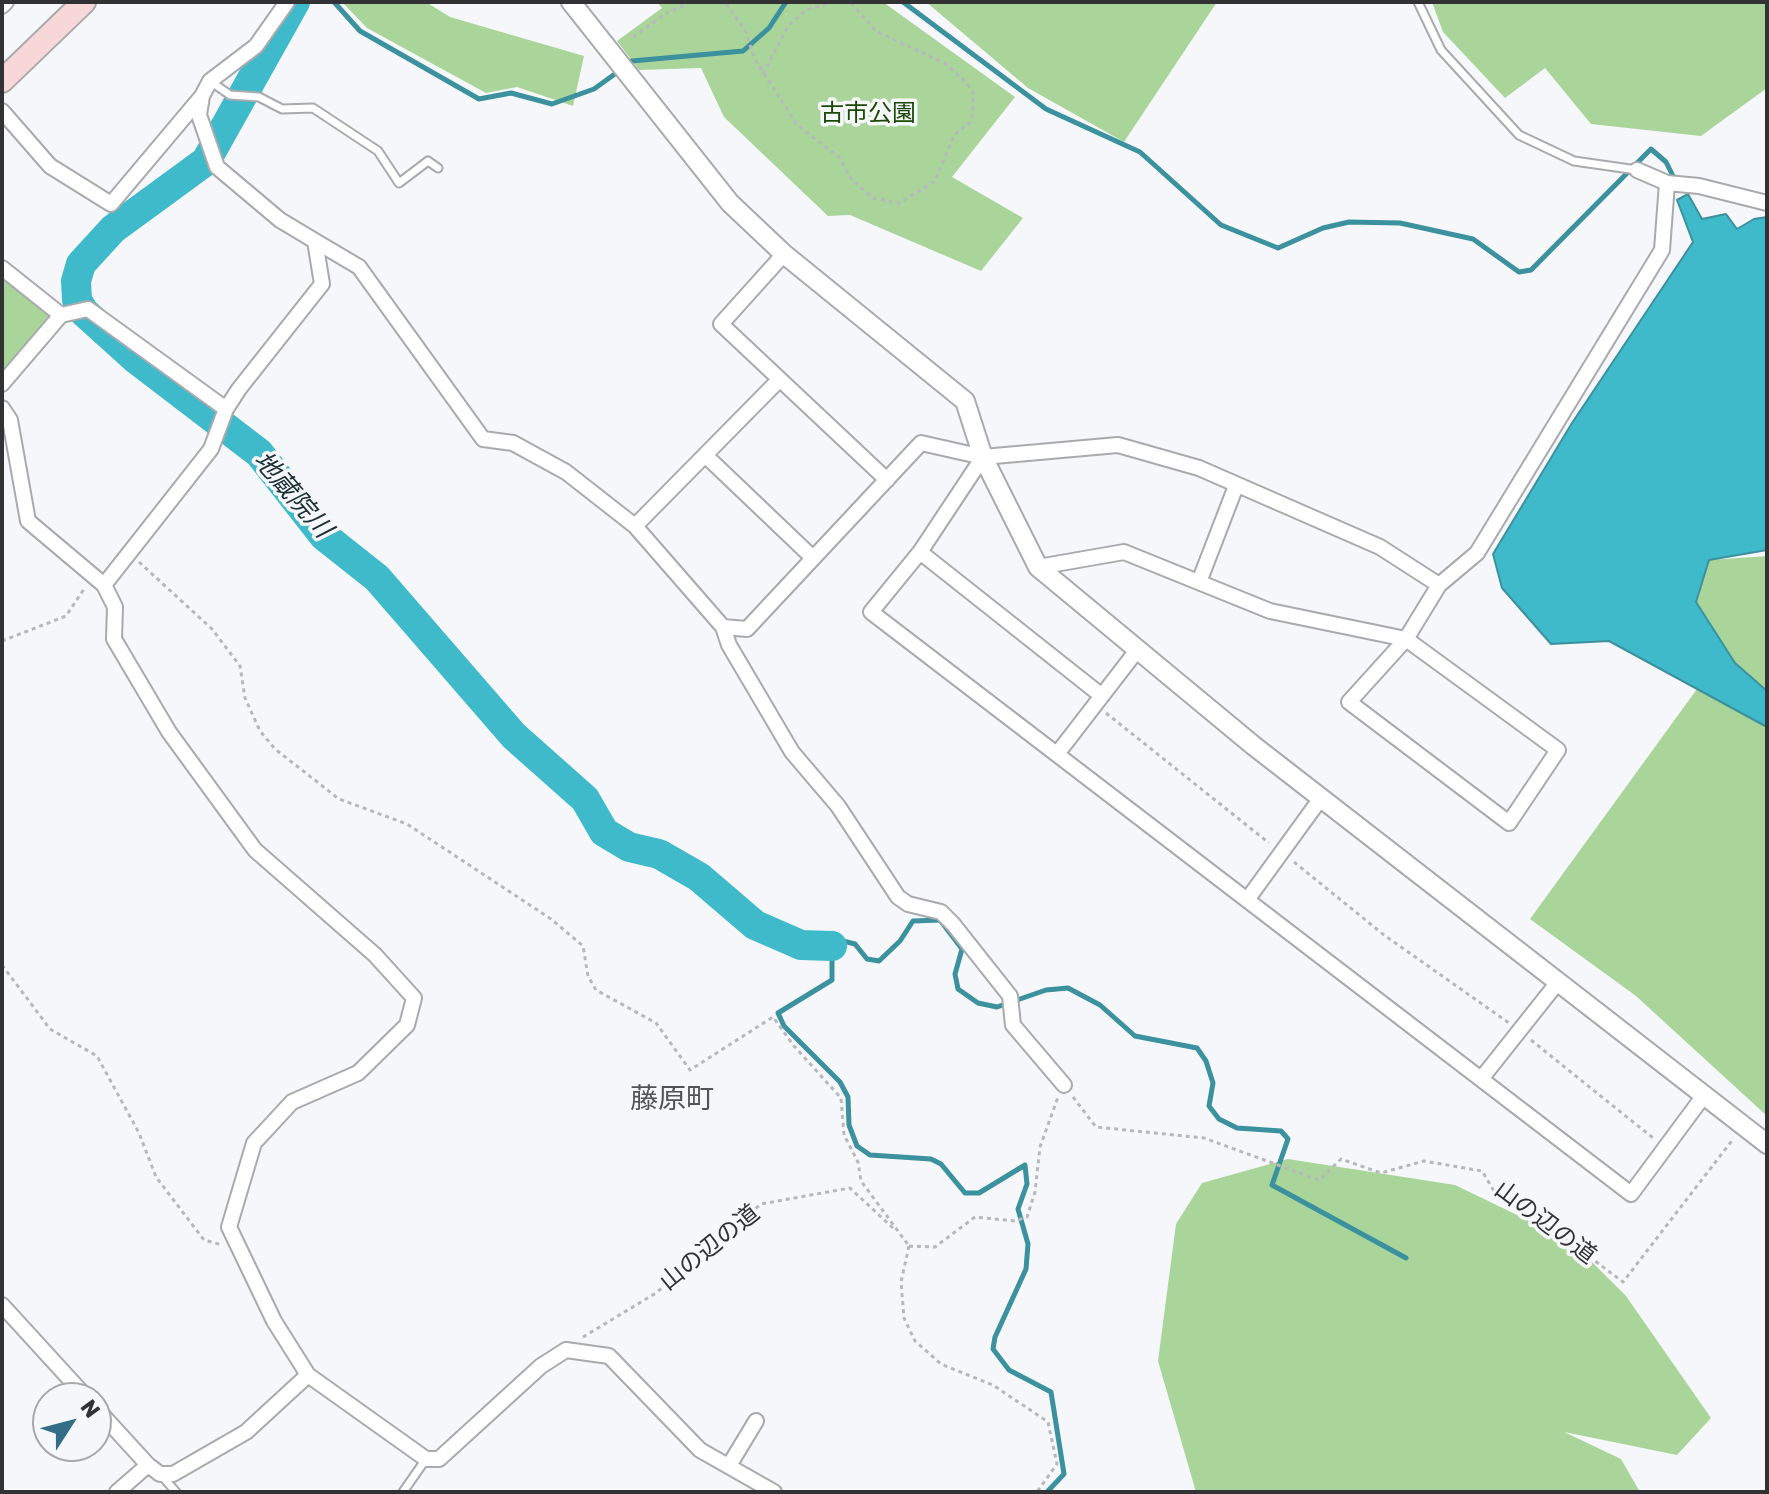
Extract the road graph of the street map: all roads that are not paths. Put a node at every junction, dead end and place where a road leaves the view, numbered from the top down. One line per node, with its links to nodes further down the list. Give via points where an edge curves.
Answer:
1 (6, 2): 6 (street)
2 (84, 2): 7 (main road)
3 (287, 2): 8 (street, via 256,46)
4 (571, 2): 16 (street, via 730,203)
5 (1418, 2): 12 (lane, via 1441,50 1519,135 1574,161)
6 (2, 6)
7 (2, 81)
8 (210, 81): 9 (street); 11 (lane, via 230,95 259,97 282,109 313,108 378,151 399,183 428,161)
9 (202, 96): 10 (street, via 111,204 50,166); 15 (street, via 199,115 217,167 280,220)
10 (2, 111)
11 (438, 168)
12 (1637, 170): 13 (street)
13 (1667, 183): 14 (street); 33 (street, via 1662,250 1477,553)
14 (1767, 203)
15 (315, 241): 22 (street, via 322,284); 27 (street, via 359,267 483,439 513,443 566,472)
16 (784, 254): 19 (street, via 721,324); 24 (street, via 965,401)
17 (2, 268): 18 (street)
18 (61, 315): 20 (street); 22 (street, via 88,309)
19 (778, 381): 23 (street); 25 (street)
20 (2, 384)
21 (2, 408): 31 (street, via 10,420 28,521)
22 (226, 409): 31 (street, via 211,449 130,554)
23 (705, 455): 27 (street); 29 (street)
24 (983, 457): 25 (street, via 921,443); 26 (street, via 1118,445 1199,468); 28 (street); 30 (street)
25 (887, 480): 29 (street)
26 (1236, 486): 32 (street); 33 (street, via 1380,547)
27 (635, 526): 34 (street)
28 (920, 552): 37 (street); 38 (street, via 871,612)
29 (813, 558): 34 (street, via 747,629)
30 (1038, 567): 32 (street, via 1124,552); 36 (street)
31 (98, 580): 47 (street, via 115,607 114,639 169,732 255,850 375,955 414,998 407,1025 358,1073 292,1102 254,1143 229,1227 274,1321)
32 (1199, 582): 35 (street, via 1270,611)
33 (1439, 585): 35 (street)
34 (723, 627): 43 (street, via 792,752 838,806 898,897 941,912 953,924 1010,996 1013,1025)
35 (1406, 639): 35 (street, via 1349,702 1509,823 1558,750)
36 (1138, 649): 37 (street); 39 (street)
37 (1098, 700): 38 (street)
38 (1057, 754): 40 (street)
39 (1321, 798): 40 (street); 41 (street)
40 (1247, 900): 42 (street)
41 (1558, 982): 42 (street); 44 (street)
42 (1481, 1079): 44 (street, via 1631,1194)
43 (1064, 1085)
44 (1705, 1094): 45 (street)
45 (1767, 1144)
46 (2, 1305): 48 (street)
47 (308, 1375): 51 (street); 53 (street, via 246,1432 173,1474)
48 (72, 1382)
49 (756, 1421): 52 (street)
50 (112, 1425): 53 (street)
51 (426, 1459): 52 (street, via 439,1459 541,1366 566,1350 609,1356 700,1450); 56 (lane)
52 (730, 1464): 57 (street)
53 (154, 1469): 54 (street); 55 (lane)
54 (117, 1492)
55 (176, 1492)
56 (403, 1492)
57 (774, 1492)

